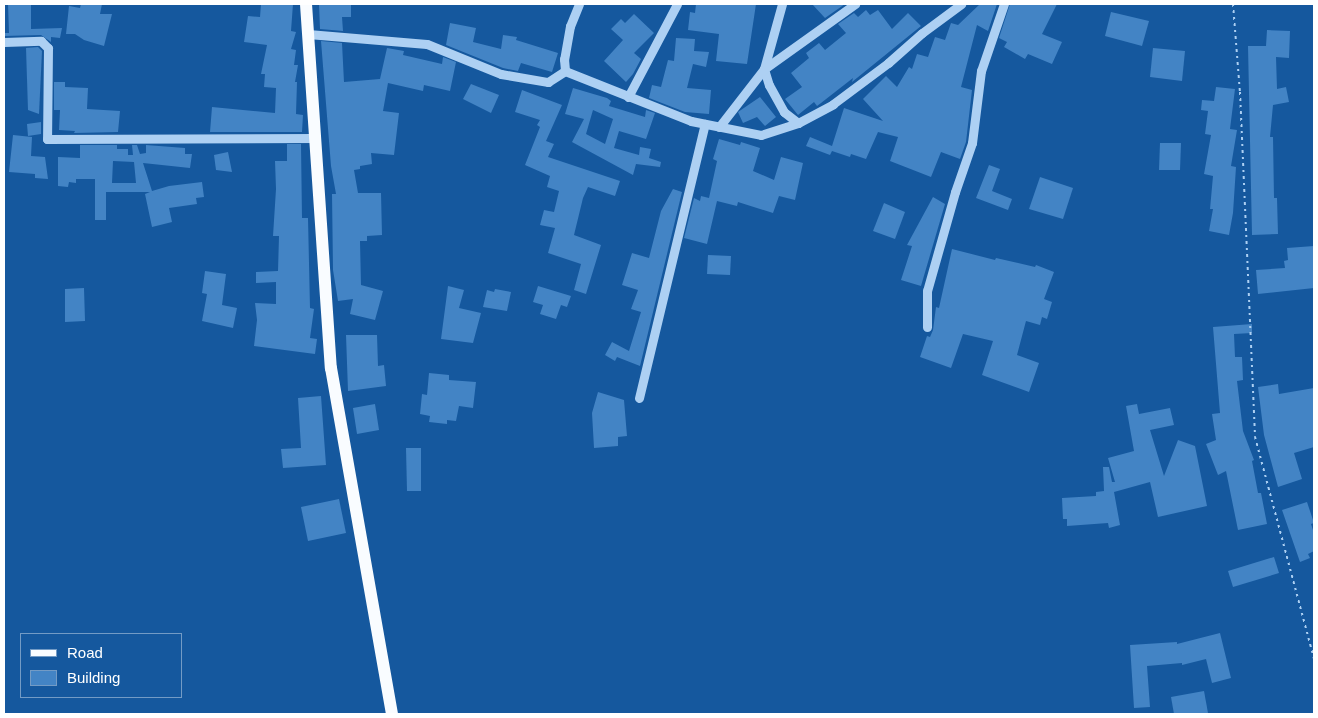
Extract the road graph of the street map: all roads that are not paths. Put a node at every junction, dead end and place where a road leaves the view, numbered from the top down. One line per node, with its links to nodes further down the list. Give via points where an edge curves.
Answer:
1 (306, 4): 8 (main road)
2 (579, 4): 11 (street, via 570,26)
3 (677, 4): 12 (street)
4 (782, 4): 10 (street)
5 (855, 4): 10 (street)
6 (961, 4): 13 (street, via 833,104)
7 (1004, 4): 17 (street, via 981,71 972,143 927,291)
8 (308, 34): 11 (street, via 427,44 501,74 548,82); 16 (main road)
9 (4, 42): 16 (street, via 41,41 48,48 47,139)
10 (764, 69): 13 (street, via 769,86 784,112); 15 (street)
11 (564, 71): 12 (street)
12 (628, 97): 14 (street)
13 (798, 123): 15 (street, via 761,135)
14 (705, 124): 15 (street); 18 (street)
15 (719, 127)
16 (315, 138): 19 (main road, via 331,368)
17 (927, 327)
18 (639, 398)
19 (392, 714)

